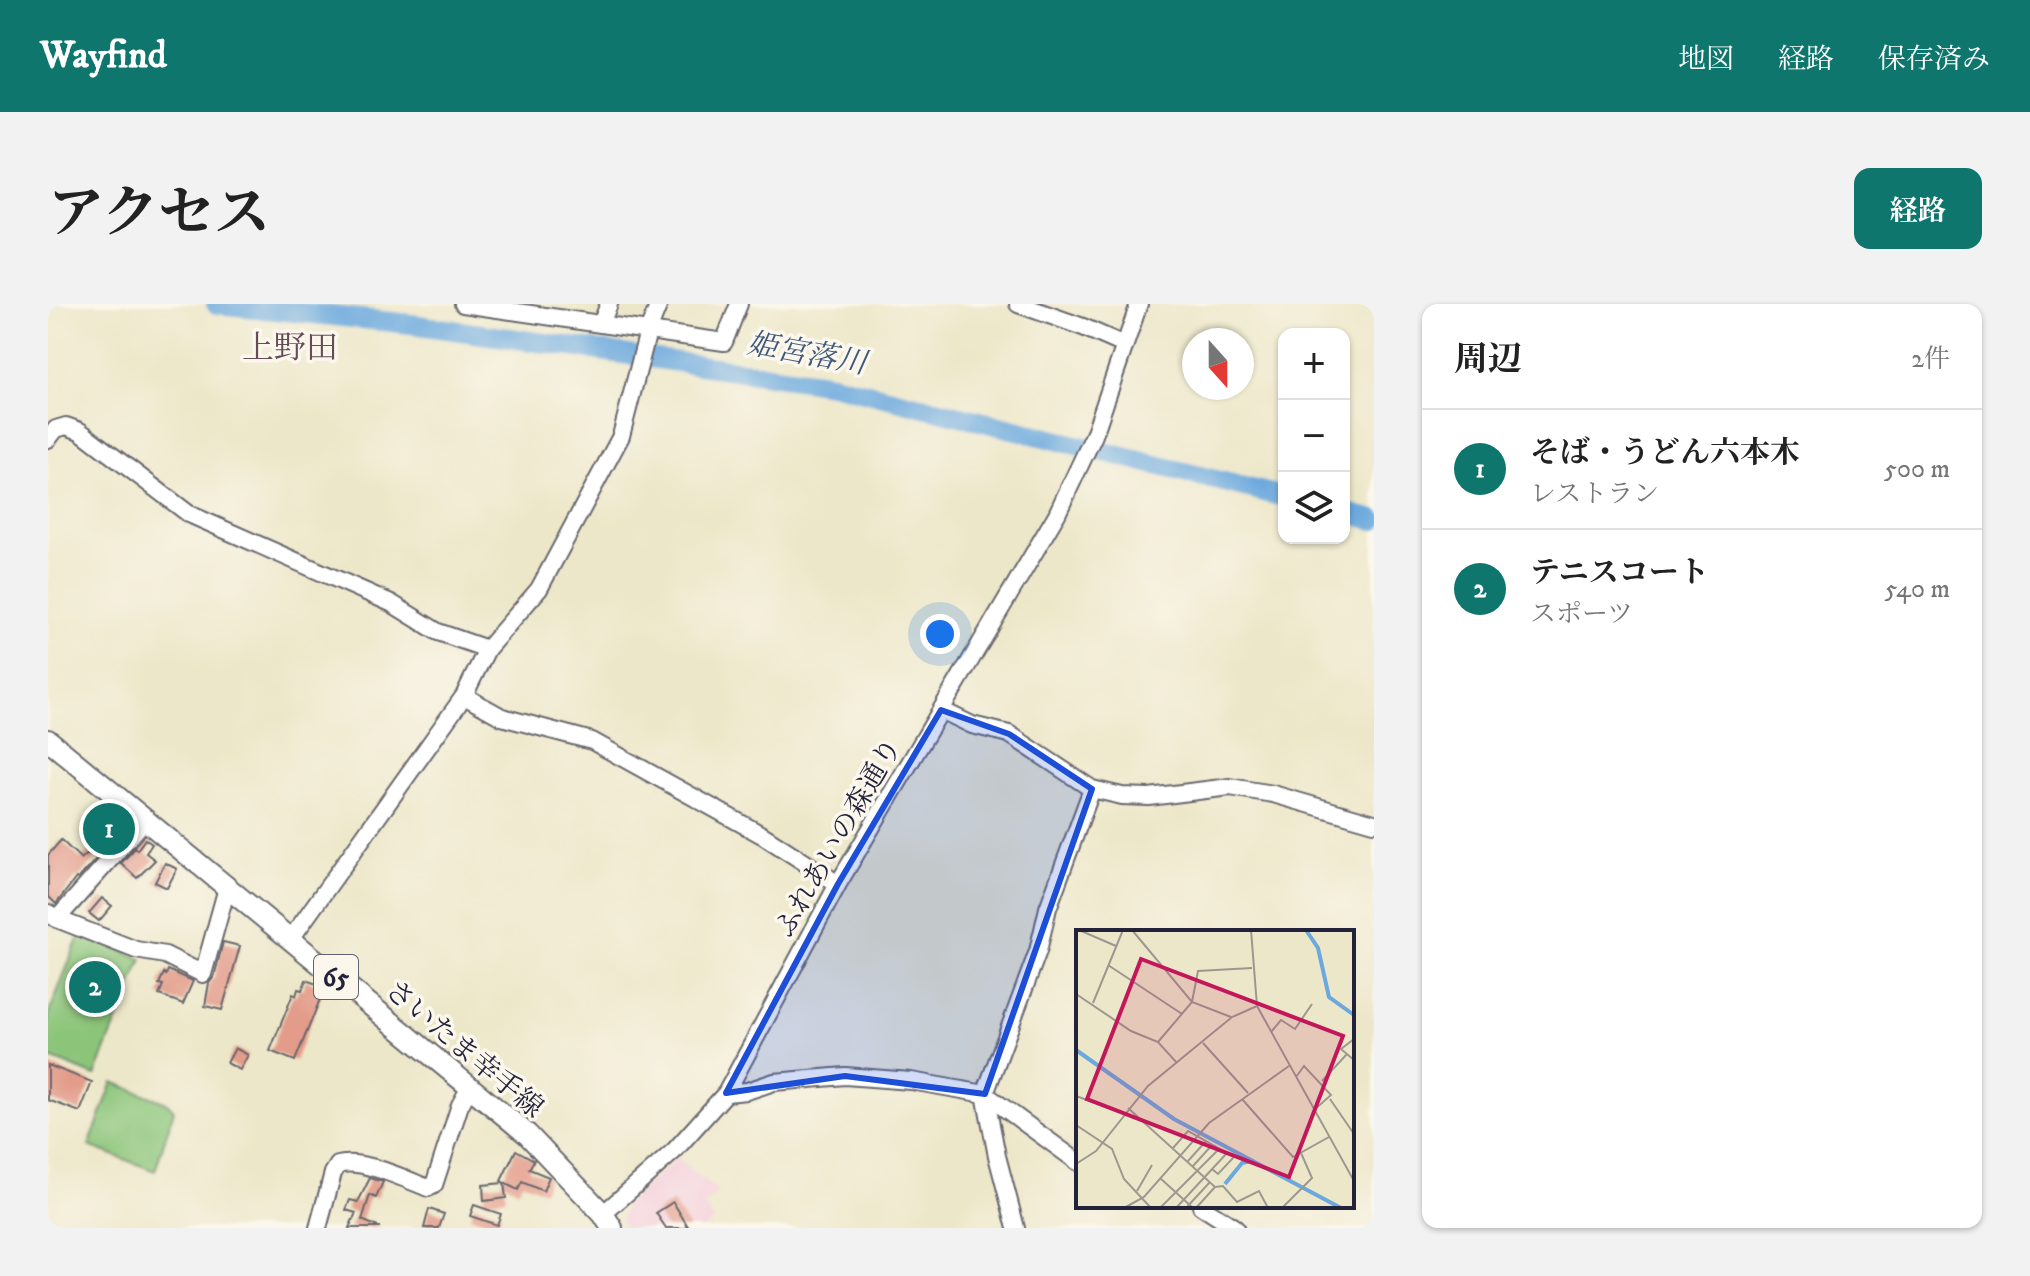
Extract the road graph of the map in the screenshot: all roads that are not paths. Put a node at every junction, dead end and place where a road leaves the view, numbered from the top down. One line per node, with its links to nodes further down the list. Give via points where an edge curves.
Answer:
1 (463, 304): 7 (street)
2 (609, 304): 9 (street)
3 (659, 304): 10 (street)
4 (739, 304): 10 (street, via 724,342)
5 (1018, 304): 11 (street)
6 (1139, 304): 11 (street)
7 (508, 307): 8 (street)
8 (561, 311): 9 (street)
9 (601, 324): 10 (street)
10 (648, 335): 13 (street, via 621,436 539,589)
11 (1124, 345): 15 (street, ふれあいの森通り, via 1092,439 1057,514)
12 (48, 439): 13 (street, via 66,426 80,431 189,514 391,603 438,632)
13 (487, 649): 14 (street)
14 (464, 696): 20 (street, via 502,717 592,741 764,836); 23 (street)
15 (941, 710): 17 (street, via 1009,734); 20 (street, ふれあいの森通り)
16 (50, 744): 18 (main road, さいたま幸手線 / 65)
17 (1092, 789): 19 (street, via 1149,797 1230,787); 26 (street)
18 (145, 820): 21 (main road, さいたま幸手線 / 65); 22 (street)
19 (1374, 823)
20 (838, 884): 25 (street, ふれあいの森通り)
21 (227, 888): 22 (street, via 203,974 165,955 136,950); 23 (main road, さいたま幸手線 / 65)
22 (52, 916)
23 (290, 940): 24 (main road, さいたま幸手線 / 65)
24 (470, 1087): 29 (main road, さいたま幸手線 / 65, via 527,1134); 30 (street, via 434,1185 428,1188 389,1173 338,1165)
25 (726, 1093): 26 (street, via 774,1082 845,1076); 29 (street, ふれあいの森通り)
26 (985, 1094): 27 (street); 31 (street)
27 (1076, 1161)
28 (1204, 1208): 32 (street)
29 (607, 1221)
30 (318, 1228)
31 (1016, 1228)
32 (1235, 1228)

